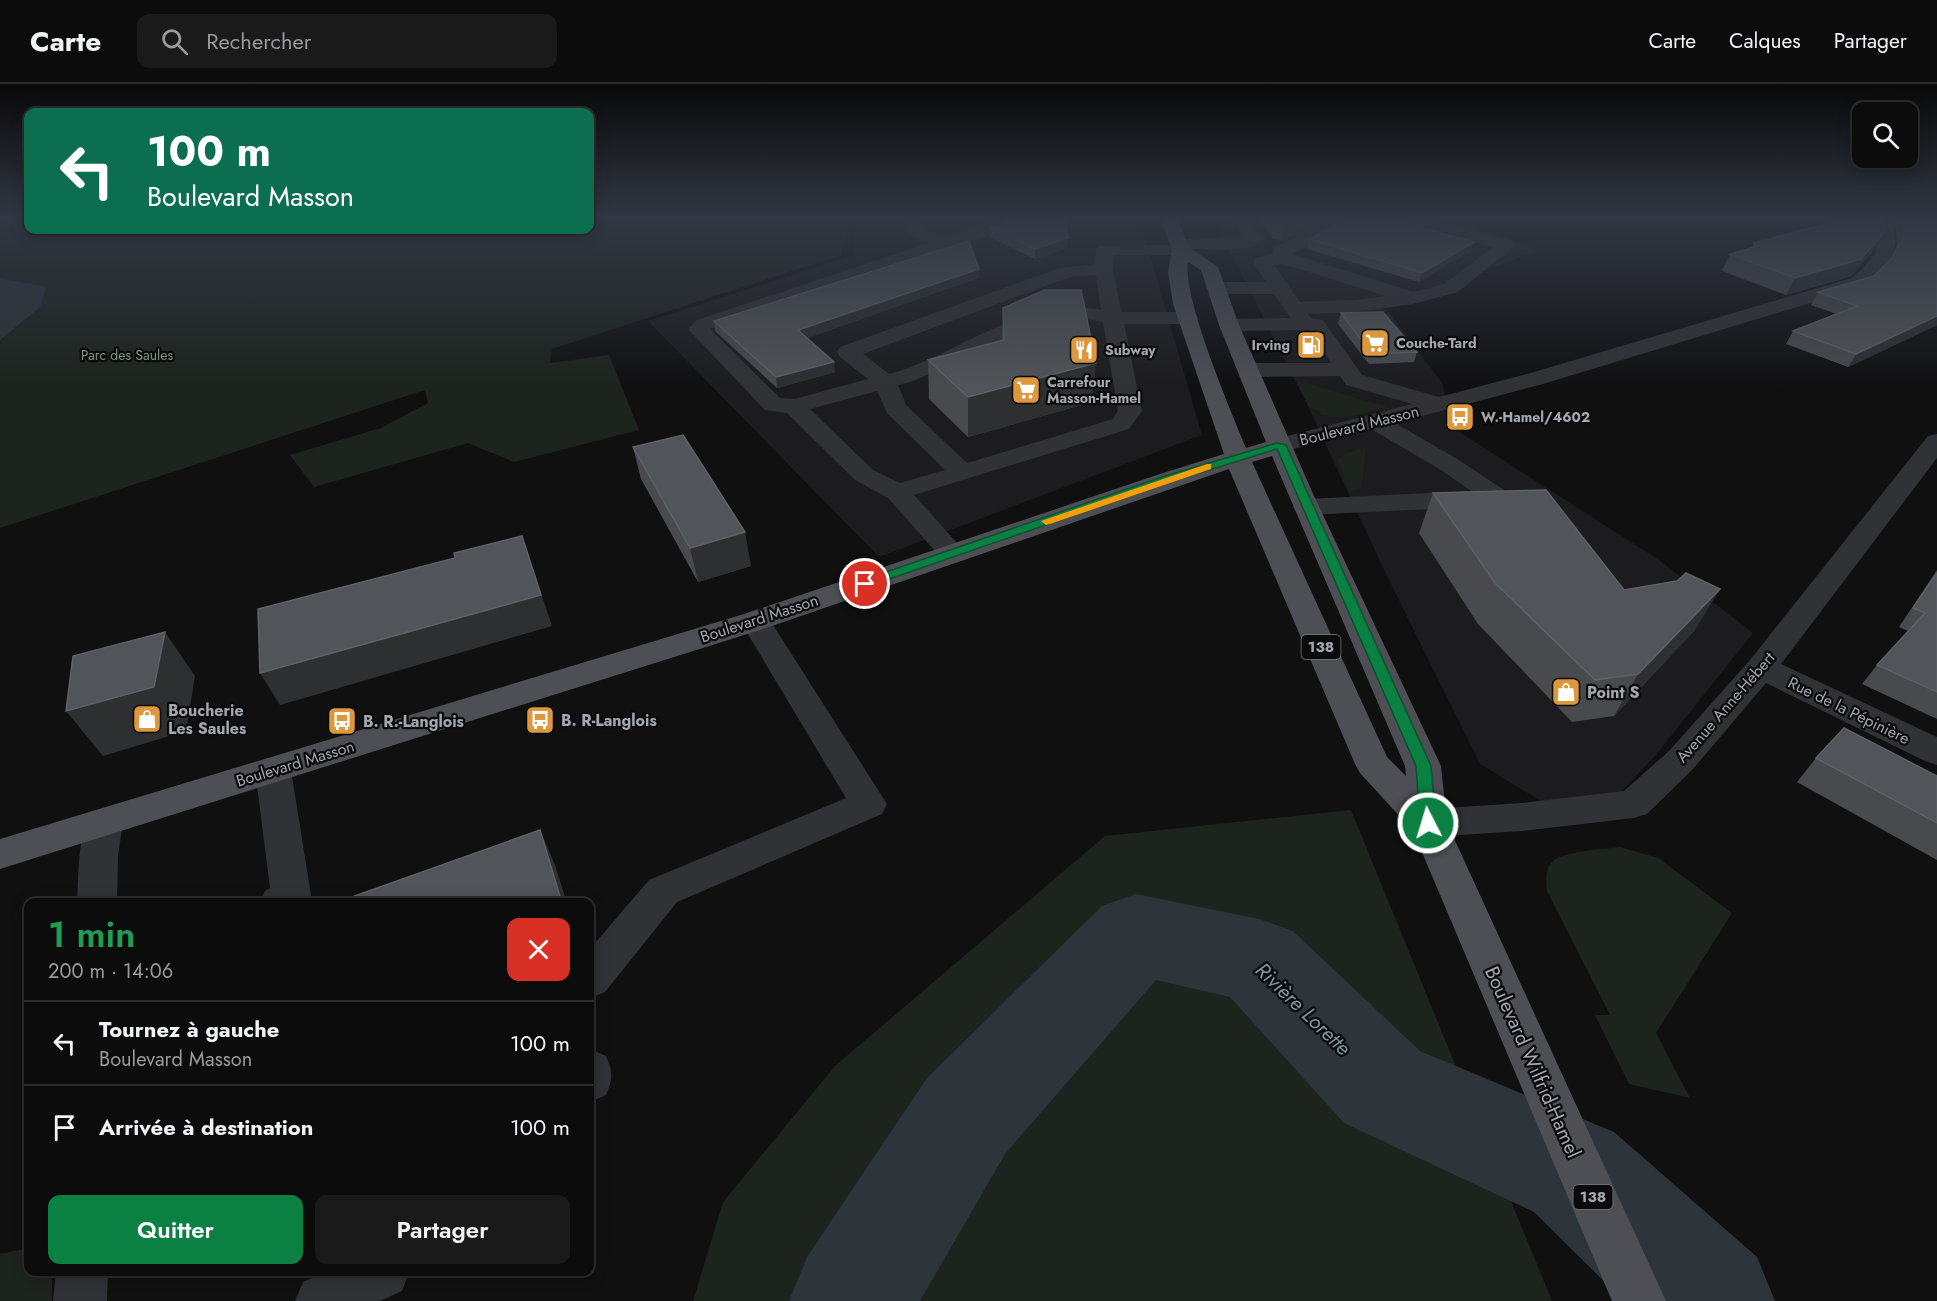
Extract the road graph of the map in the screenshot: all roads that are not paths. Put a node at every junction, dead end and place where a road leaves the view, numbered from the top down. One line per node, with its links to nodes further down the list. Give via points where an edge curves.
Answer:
1 (852, 275): 21 (street, via 698,329 773,405)
2 (1059, 275): 19 (street, via 848,352)
3 (1105, 275): 13 (street)
4 (1178, 275): 14 (main road, Boulevard Wilfrid-Hamel / 138)
5 (1227, 275): 10 (main road, Boulevard Wilfrid-Hamel / 138)
6 (1254, 275): 11 (street)
7 (1338, 275): 12 (street)
8 (1468, 275): 12 (street, via 1451,288)
9 (1868, 275): 20 (street, Boulevard Masson, via 1859,282)
10 (1216, 288): 11 (street); 15 (main road, Boulevard Wilfrid-Hamel / 138)
11 (1280, 288): 16 (street)
12 (1413, 298): 16 (street, via 1356,306)
13 (1112, 318): 14 (street); 19 (street, via 1087,313 1043,316); 26 (street, via 1130,411 1127,418 1110,429)
14 (1188, 318): 25 (main road, Boulevard Wilfrid-Hamel / 138)
15 (1229, 325): 16 (street); 18 (main road, Boulevard Wilfrid-Hamel / 138)
16 (1297, 337): 17 (street); 17 (street, via 1316,324); 18 (street)
17 (1346, 369): 20 (street, via 1354,380)
18 (1249, 370): 24 (main road, Boulevard Wilfrid-Hamel / 138)
19 (885, 382): 21 (street); 26 (street, via 895,408)
20 (1441, 404): 22 (street, Boulevard Masson)
21 (794, 406): 27 (street, via 864,475)
22 (1375, 420): 24 (street, Boulevard Masson); 28 (street, via 1498,498)
23 (1937, 441): 31 (street, Avenue Anne-Hébert)
24 (1281, 445): 25 (main road, Boulevard Masson); 28 (main road, Boulevard Wilfrid-Hamel / 138)
25 (1237, 457): 29 (main road, Boulevard Masson); 35 (main road, Boulevard Wilfrid-Hamel / 138, via 1373,764)
26 (963, 473): 27 (street)
27 (897, 492): 29 (street)
28 (1306, 507): 35 (main road, Boulevard Wilfrid-Hamel / 138, via 1423,766)
29 (953, 554): 30 (main road, Boulevard Masson)
30 (755, 621): 33 (main road, Boulevard Masson); 39 (street, via 869,804 663,891)
31 (1761, 668): 32 (street, Rue de la Pépinière); 35 (street, Avenue Anne-Hébert, via 1681,760 1634,804)
32 (1937, 752)
33 (273, 770): 34 (main road, Boulevard Masson); 38 (street, via 291,895)
34 (104, 822): 36 (main road, Boulevard Masson); 37 (street)
35 (1428, 823): 42 (main road, Boulevard Wilfrid-Hamel / 138)
36 (0, 854)
37 (97, 898)
38 (286, 898)
39 (594, 974)
40 (82, 1276): 43 (street)
41 (375, 1276): 44 (street)
42 (1631, 1281)
43 (80, 1301)
44 (322, 1301)

